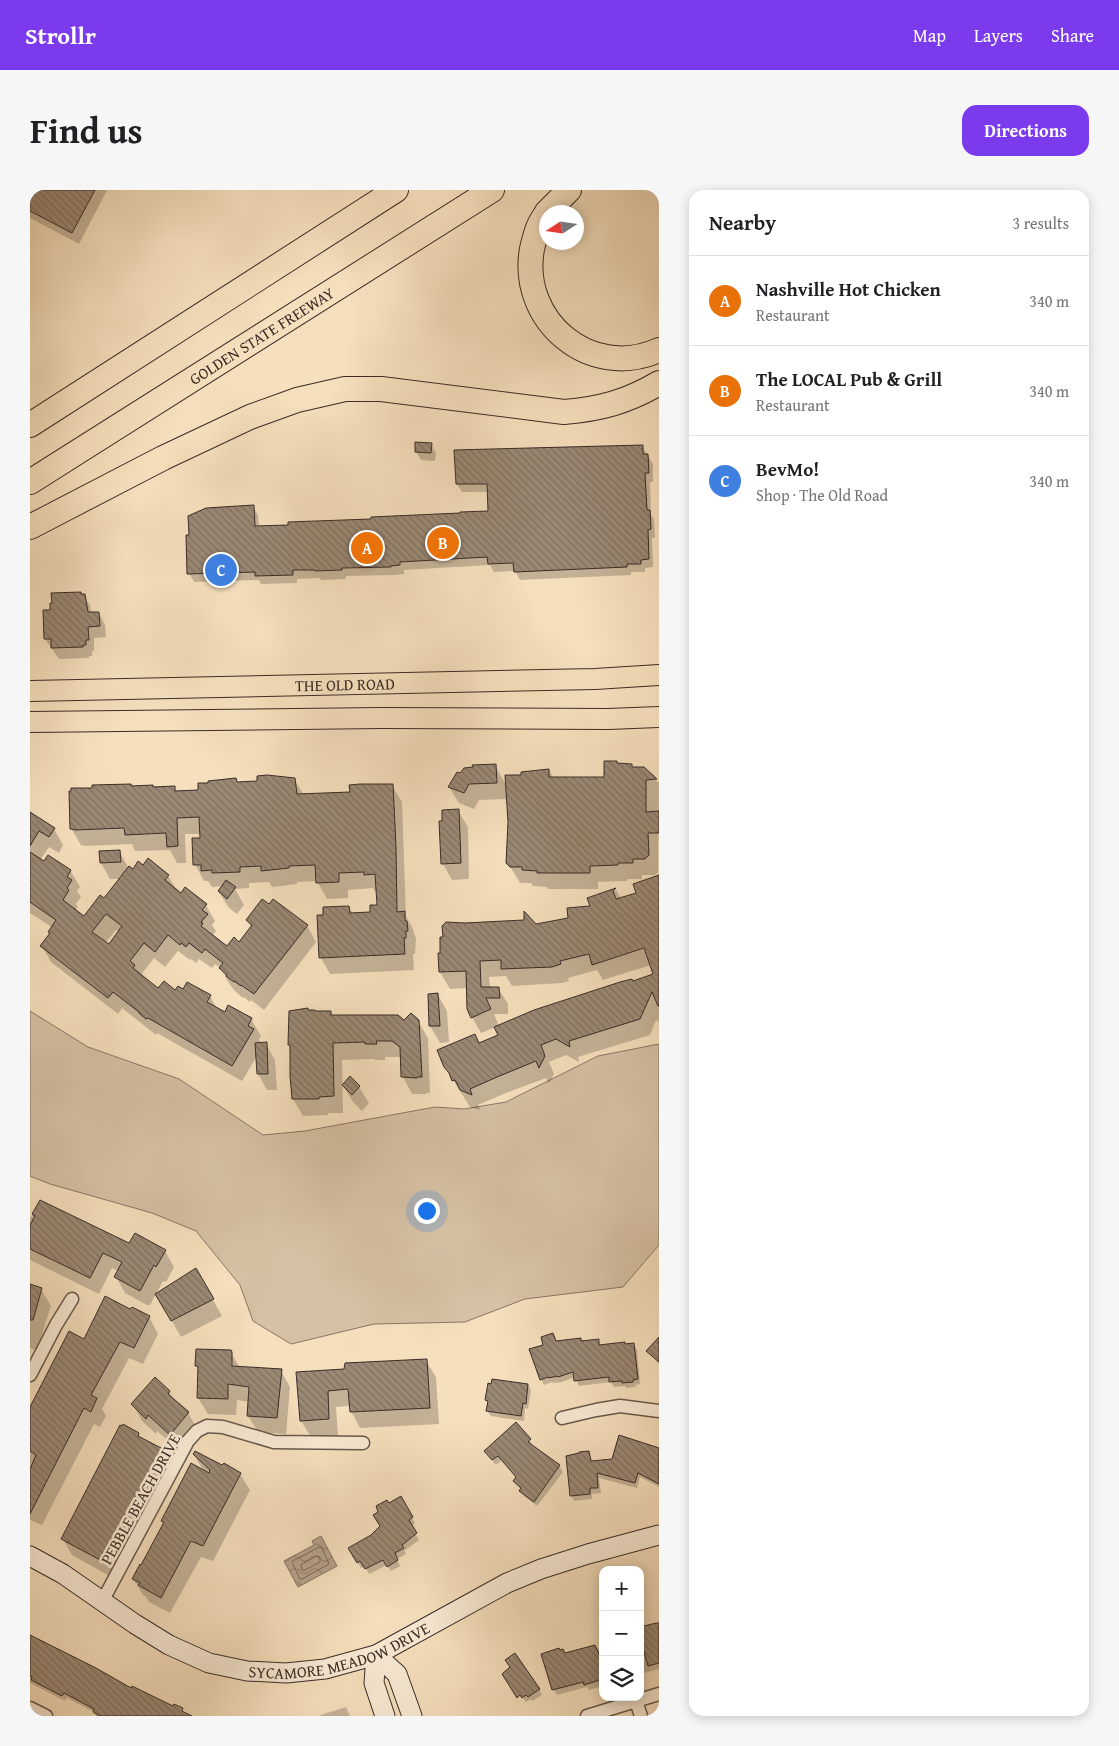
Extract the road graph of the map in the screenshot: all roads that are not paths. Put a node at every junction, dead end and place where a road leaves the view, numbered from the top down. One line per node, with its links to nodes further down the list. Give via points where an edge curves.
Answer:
1 (380, 190): 7 (highway)
2 (396, 190): 7 (highway)
3 (492, 190): 11 (highway, GOLDEN STATE FREEWAY)
4 (569, 190): 5 (highway)
5 (555, 205)
6 (539, 225): 8 (highway, via 530,261 530,279 534,297 552,326 586,351 602,356 636,357)
7 (316, 240): 10 (highway)
8 (659, 350)
9 (659, 383): 12 (highway, via 634,397 610,405 564,412 381,389 345,390 297,400 250,417)
10 (30, 425)
11 (30, 482)
12 (30, 526)
13 (659, 675): 14 (main road, THE OLD ROAD, via 586,680)
14 (30, 691)
15 (659, 717): 16 (main road, THE OLD ROAD)
16 (30, 722)
17 (72, 1299): 18 (street)
18 (30, 1375)
19 (659, 1411): 20 (street, via 620,1406)
20 (562, 1418)
21 (364, 1443): 24 (street, PEBBLE BEACH DRIVE, via 274,1442 223,1427 207,1426 197,1431 188,1441)
22 (659, 1535): 25 (street, SYCAMORE MEADOW DRIVE, via 588,1554 507,1583)
23 (30, 1556): 24 (street, SYCAMORE MEADOW DRIVE)
24 (103, 1600): 25 (street, SYCAMORE MEADOW DRIVE, via 170,1645 209,1663 247,1671 286,1673 325,1669)
25 (376, 1655): 31 (street, via 374,1683); 32 (street, via 397,1674)
26 (659, 1694): 27 (street)
27 (644, 1699)
28 (636, 1701): 33 (street); 34 (street)
29 (30, 1708): 30 (street)
30 (46, 1716)
31 (385, 1716)
32 (412, 1716)
33 (587, 1716)
34 (641, 1716)

